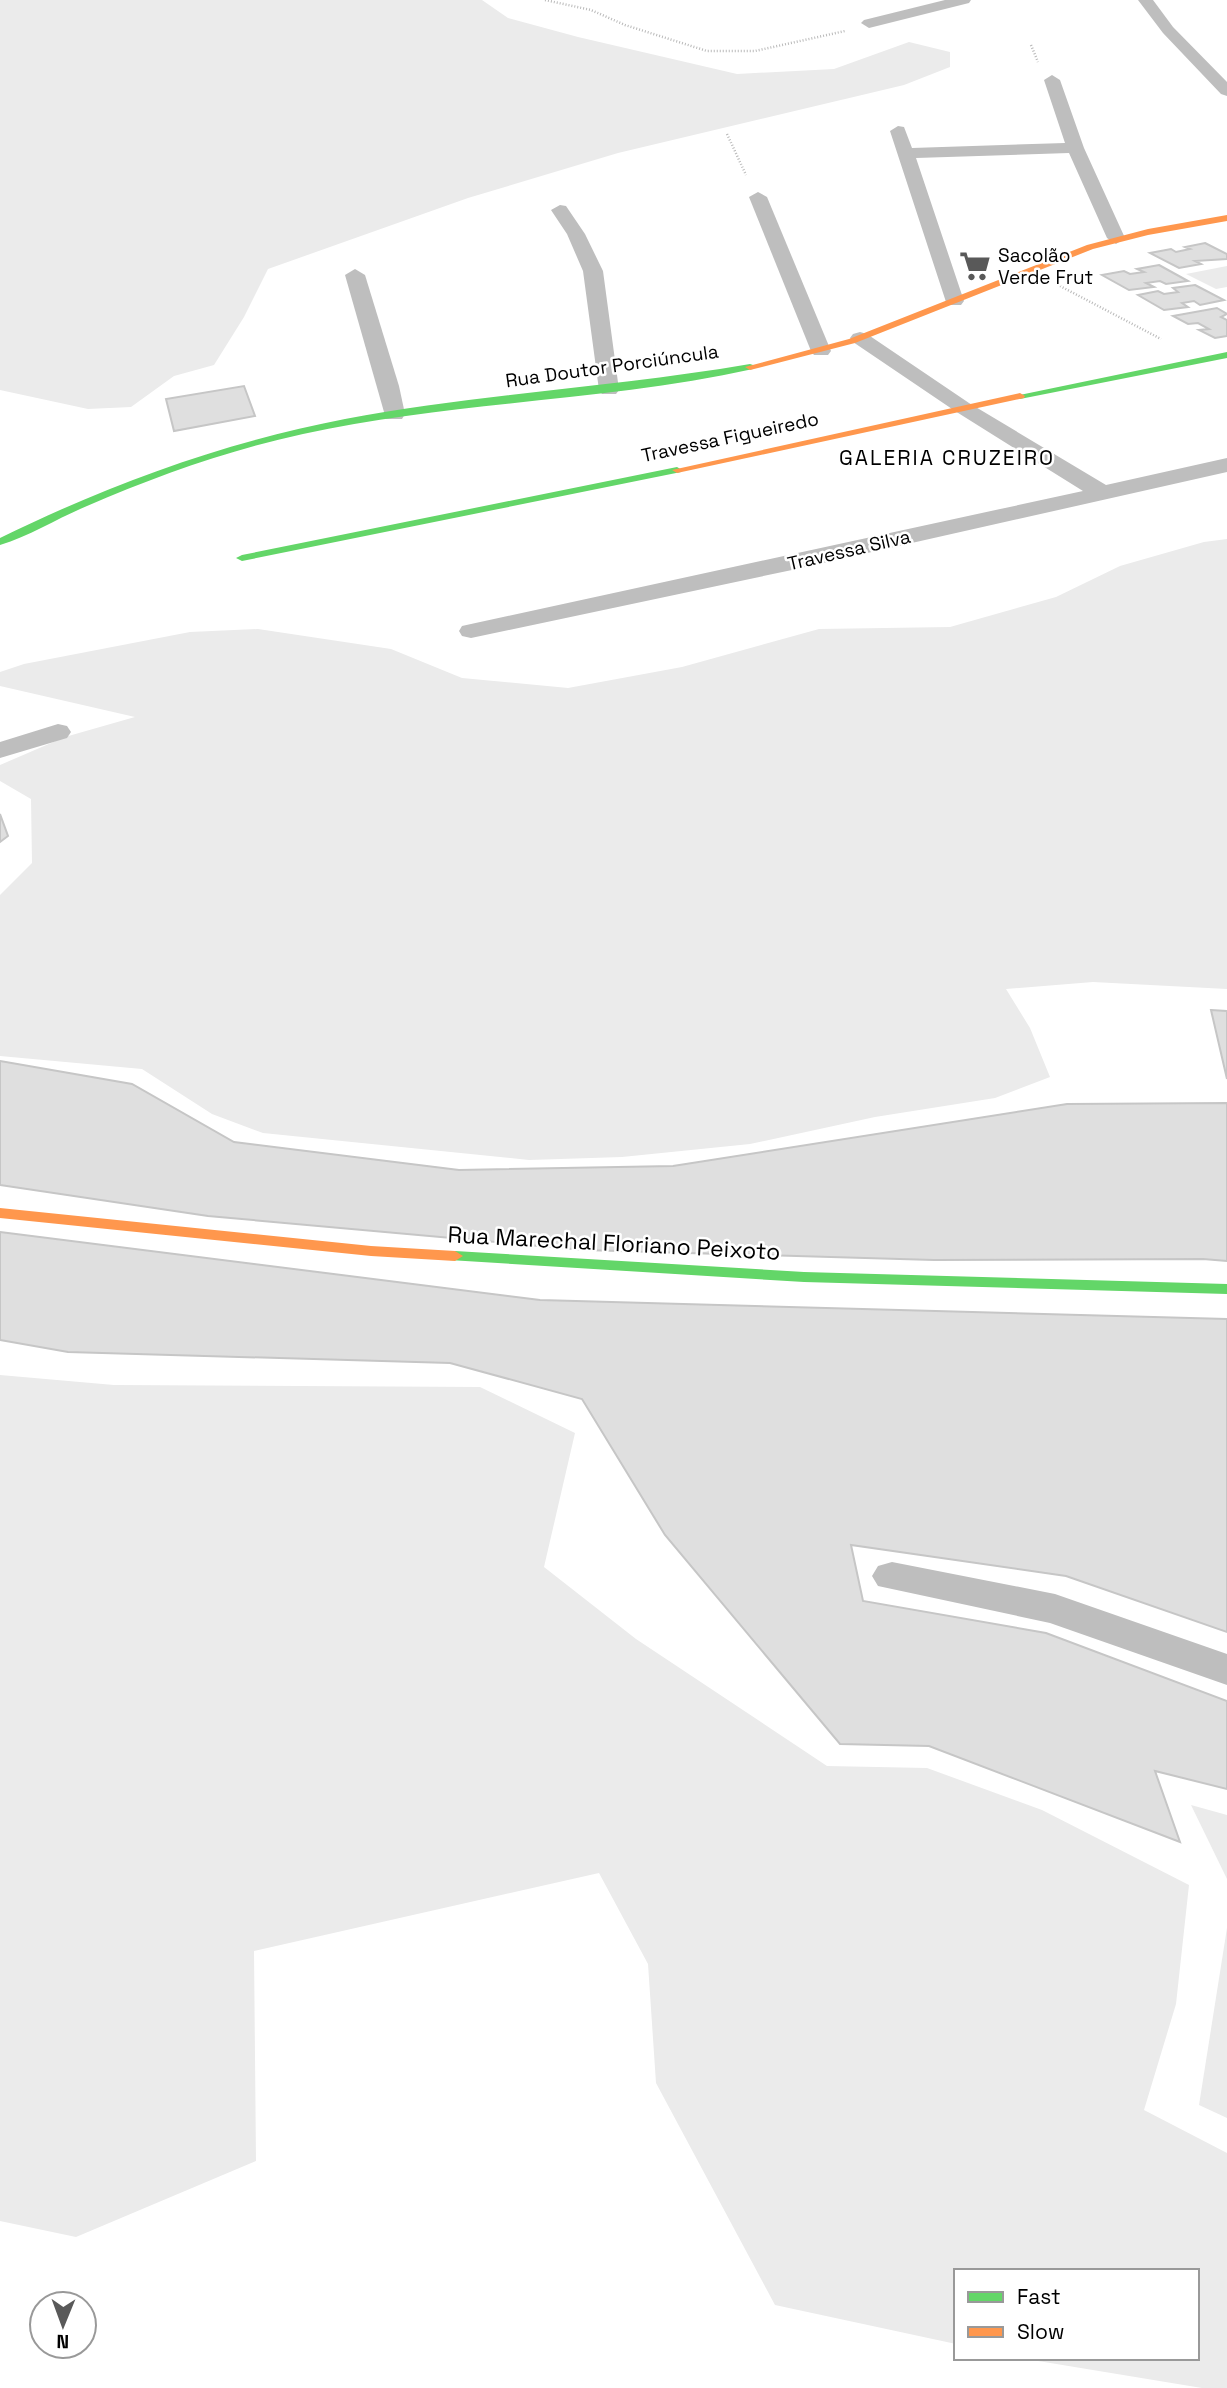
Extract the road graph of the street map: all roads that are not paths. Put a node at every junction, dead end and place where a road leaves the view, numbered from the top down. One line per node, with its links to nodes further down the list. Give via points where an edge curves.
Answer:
1 (964, 0): 3 (street)
2 (1145, 0): 5 (street)
3 (869, 23)
4 (1052, 80): 7 (street)
5 (1227, 91)
6 (898, 131): 8 (street)
7 (1075, 148): 8 (street); 12 (street)
8 (905, 153): 14 (street)
9 (758, 197): 16 (street)
10 (559, 210): 18 (street, via 593,271)
11 (1227, 218): 12 (main road, Rua Doutor Porciúncula)
12 (1116, 238): 14 (main road, Rua Doutor Porciúncula)
13 (355, 275): 20 (street)
14 (954, 301): 15 (main road, Rua Doutor Porciúncula)
15 (860, 338): 16 (main road, Rua Doutor Porciúncula); 19 (street)
16 (821, 351): 18 (main road, Rua Doutor Porciúncula)
17 (1227, 355): 19 (main road, Travessa Figueiredo)
18 (609, 390): 20 (main road, Rua Doutor Porciúncula)
19 (962, 407): 22 (street); 24 (main road, Travessa Figueiredo)
20 (394, 414): 23 (main road, Rua Doutor Porciúncula, via 310,430 134,481)
21 (1227, 465): 22 (street, Travessa Silva)
22 (1103, 493): 25 (street, Travessa Silva)
23 (0, 542)
24 (242, 558)
25 (471, 631)
26 (58, 732): 27 (street)
27 (0, 750)
28 (0, 1213): 29 (main road, Rua Marechal Floriano Peixoto, via 413,1254 804,1277)
29 (1227, 1289)
30 (892, 1576): 31 (street, via 1055,1609)
31 (1227, 1670)

